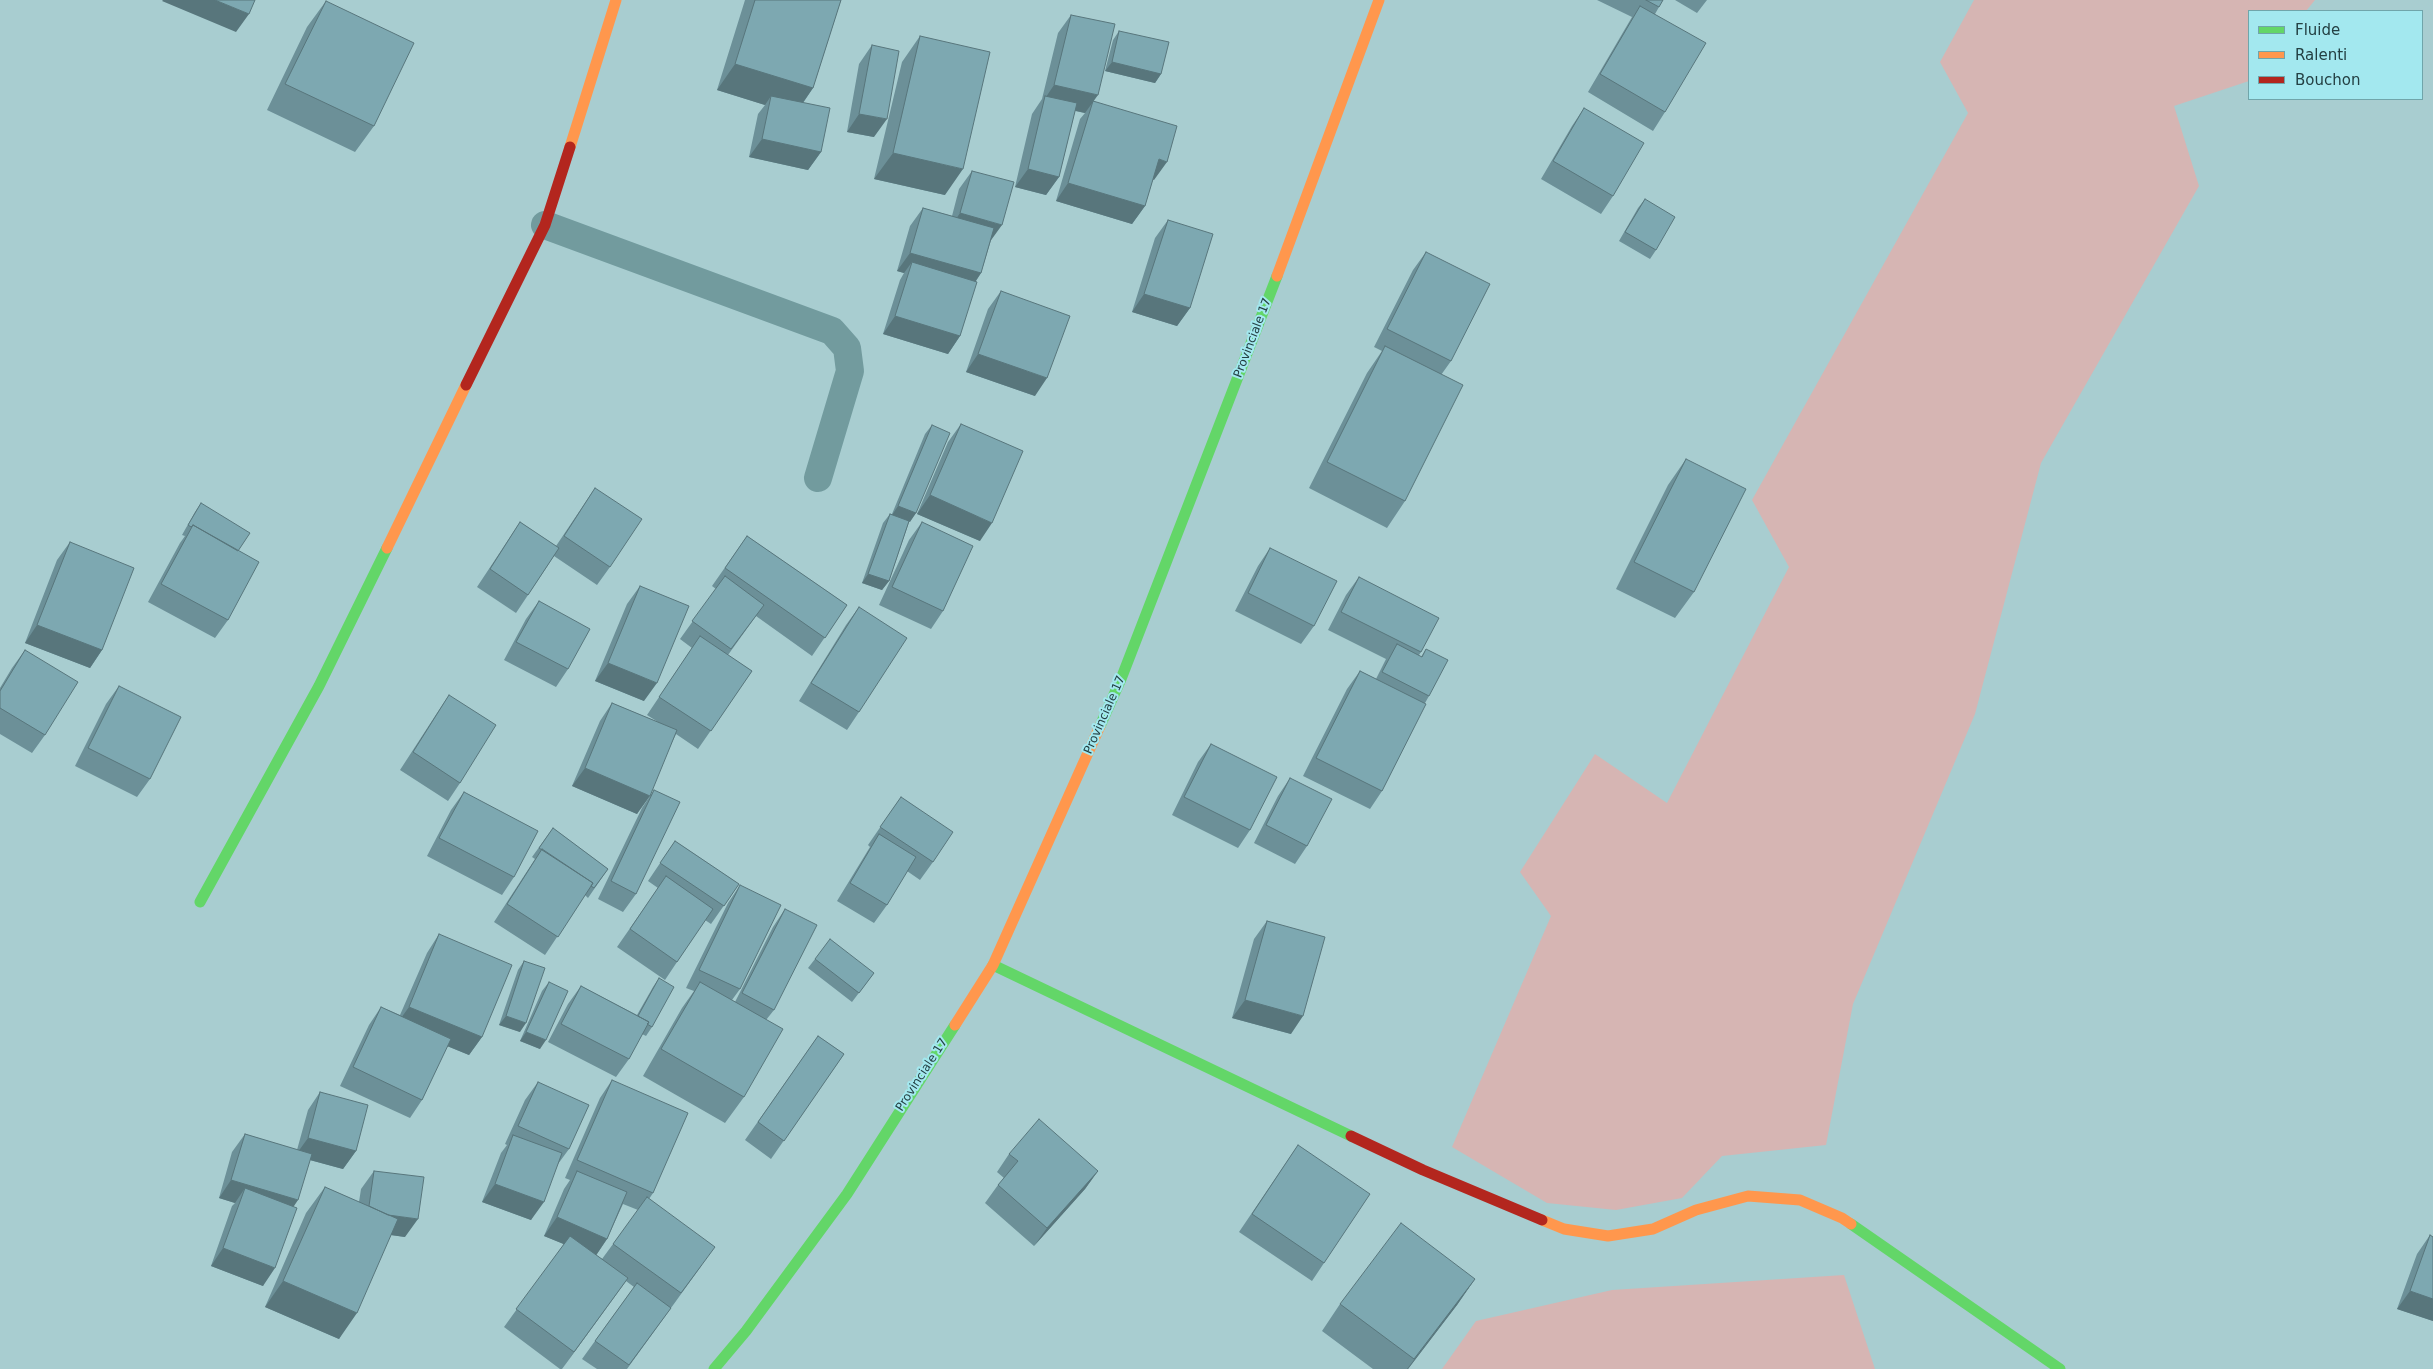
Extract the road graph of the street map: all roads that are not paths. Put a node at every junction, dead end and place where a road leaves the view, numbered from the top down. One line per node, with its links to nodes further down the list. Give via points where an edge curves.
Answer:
1 (616, 0): 3 (street)
2 (1379, 0): 6 (street, Provinciale 17, via 1311,188 1121,680)
3 (545, 225): 4 (street, via 832,331 847,348 850,370); 5 (street, via 319,686)
4 (818, 478)
5 (200, 902)
6 (993, 965): 7 (street, Provinciale 17, via 847,1194); 8 (street, via 1423,1170 1564,1229 1608,1236 1653,1229 1696,1210 1748,1196 1800,1200 1842,1218)
7 (714, 1369)
8 (2060, 1369)

